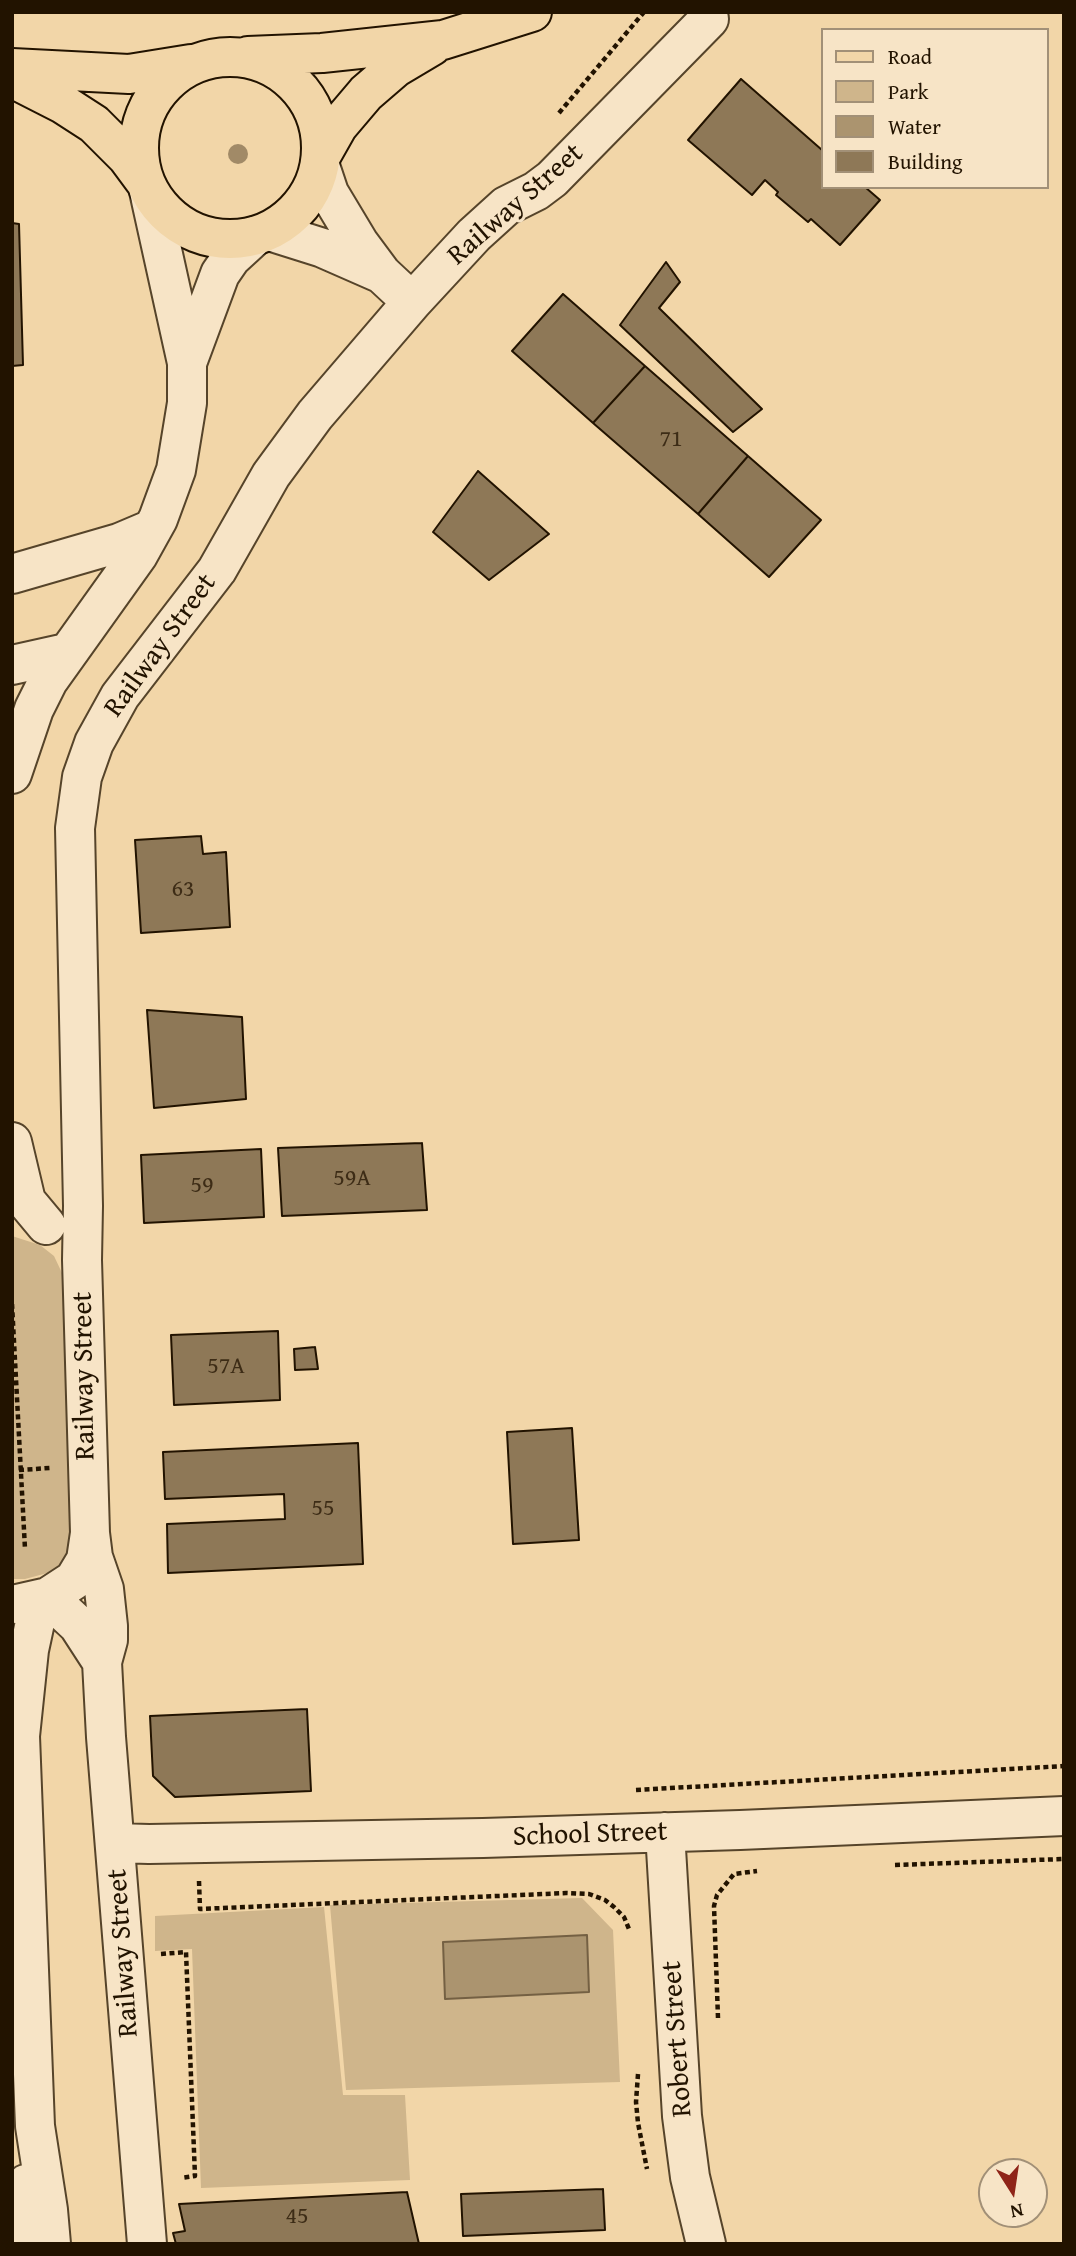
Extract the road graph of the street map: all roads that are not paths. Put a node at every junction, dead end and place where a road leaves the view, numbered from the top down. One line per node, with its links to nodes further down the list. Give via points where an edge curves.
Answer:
1 (532, 12): 3 (main road)
2 (709, 19): 11 (street, Railway Street, via 552,179 499,211)
3 (443, 40): 4 (main road); 7 (main road, via 395,68 366,93 338,126)
4 (214, 60): 5 (main road, via 129,74); 7 (main road, via 266,64 295,83 314,111 321,133); 8 (main road, via 186,68 152,100 142,122 139,146)
5 (12, 68)
6 (12, 78): 8 (main road, via 94,124 127,157)
7 (321, 161): 9 (main road, via 306,199 290,218); 10 (street, via 335,205)
8 (146, 186): 9 (main road, via 170,217 189,230 222,239); 12 (street)
9 (262, 233): 10 (street, via 323,248); 12 (street, via 231,258 220,274)
10 (382, 274): 11 (street)
11 (412, 302): 20 (street, Railway Street, via 300,432 200,594 120,696 94,744 79,794 75,828)
12 (187, 363): 13 (street, via 179,455)
13 (152, 529): 14 (street); 15 (street, via 130,567)
14 (12, 574)
15 (66, 653): 16 (street); 17 (street, via 37,703)
16 (12, 664)
17 (12, 774)
18 (12, 1142): 19 (street, Railway Street, via 23,1195 31,1209)
19 (29, 1219): 20 (street, Railway Street, via 65,1239)
20 (82, 1260): 21 (street, Railway Street)
21 (90, 1533): 22 (street, Railway Street, via 79,1574 67,1585); 23 (street, Railway Street, via 106,1604 108,1634)
22 (33, 1600): 23 (street, Railway Street, via 78,1625); 24 (street)
23 (102, 1662): 27 (street, Railway Street)
24 (16, 1724): 28 (street)
25 (1064, 1816): 26 (street, School Street)
26 (665, 1832): 27 (street, School Street); 33 (street, Robert Street, via 682,2116)
27 (115, 1843): 32 (street, Railway Street)
28 (31, 2144): 29 (street); 30 (street); 31 (street)
29 (12, 2230)
30 (51, 2233)
31 (23, 2244)
32 (147, 2244)
33 (706, 2244)

